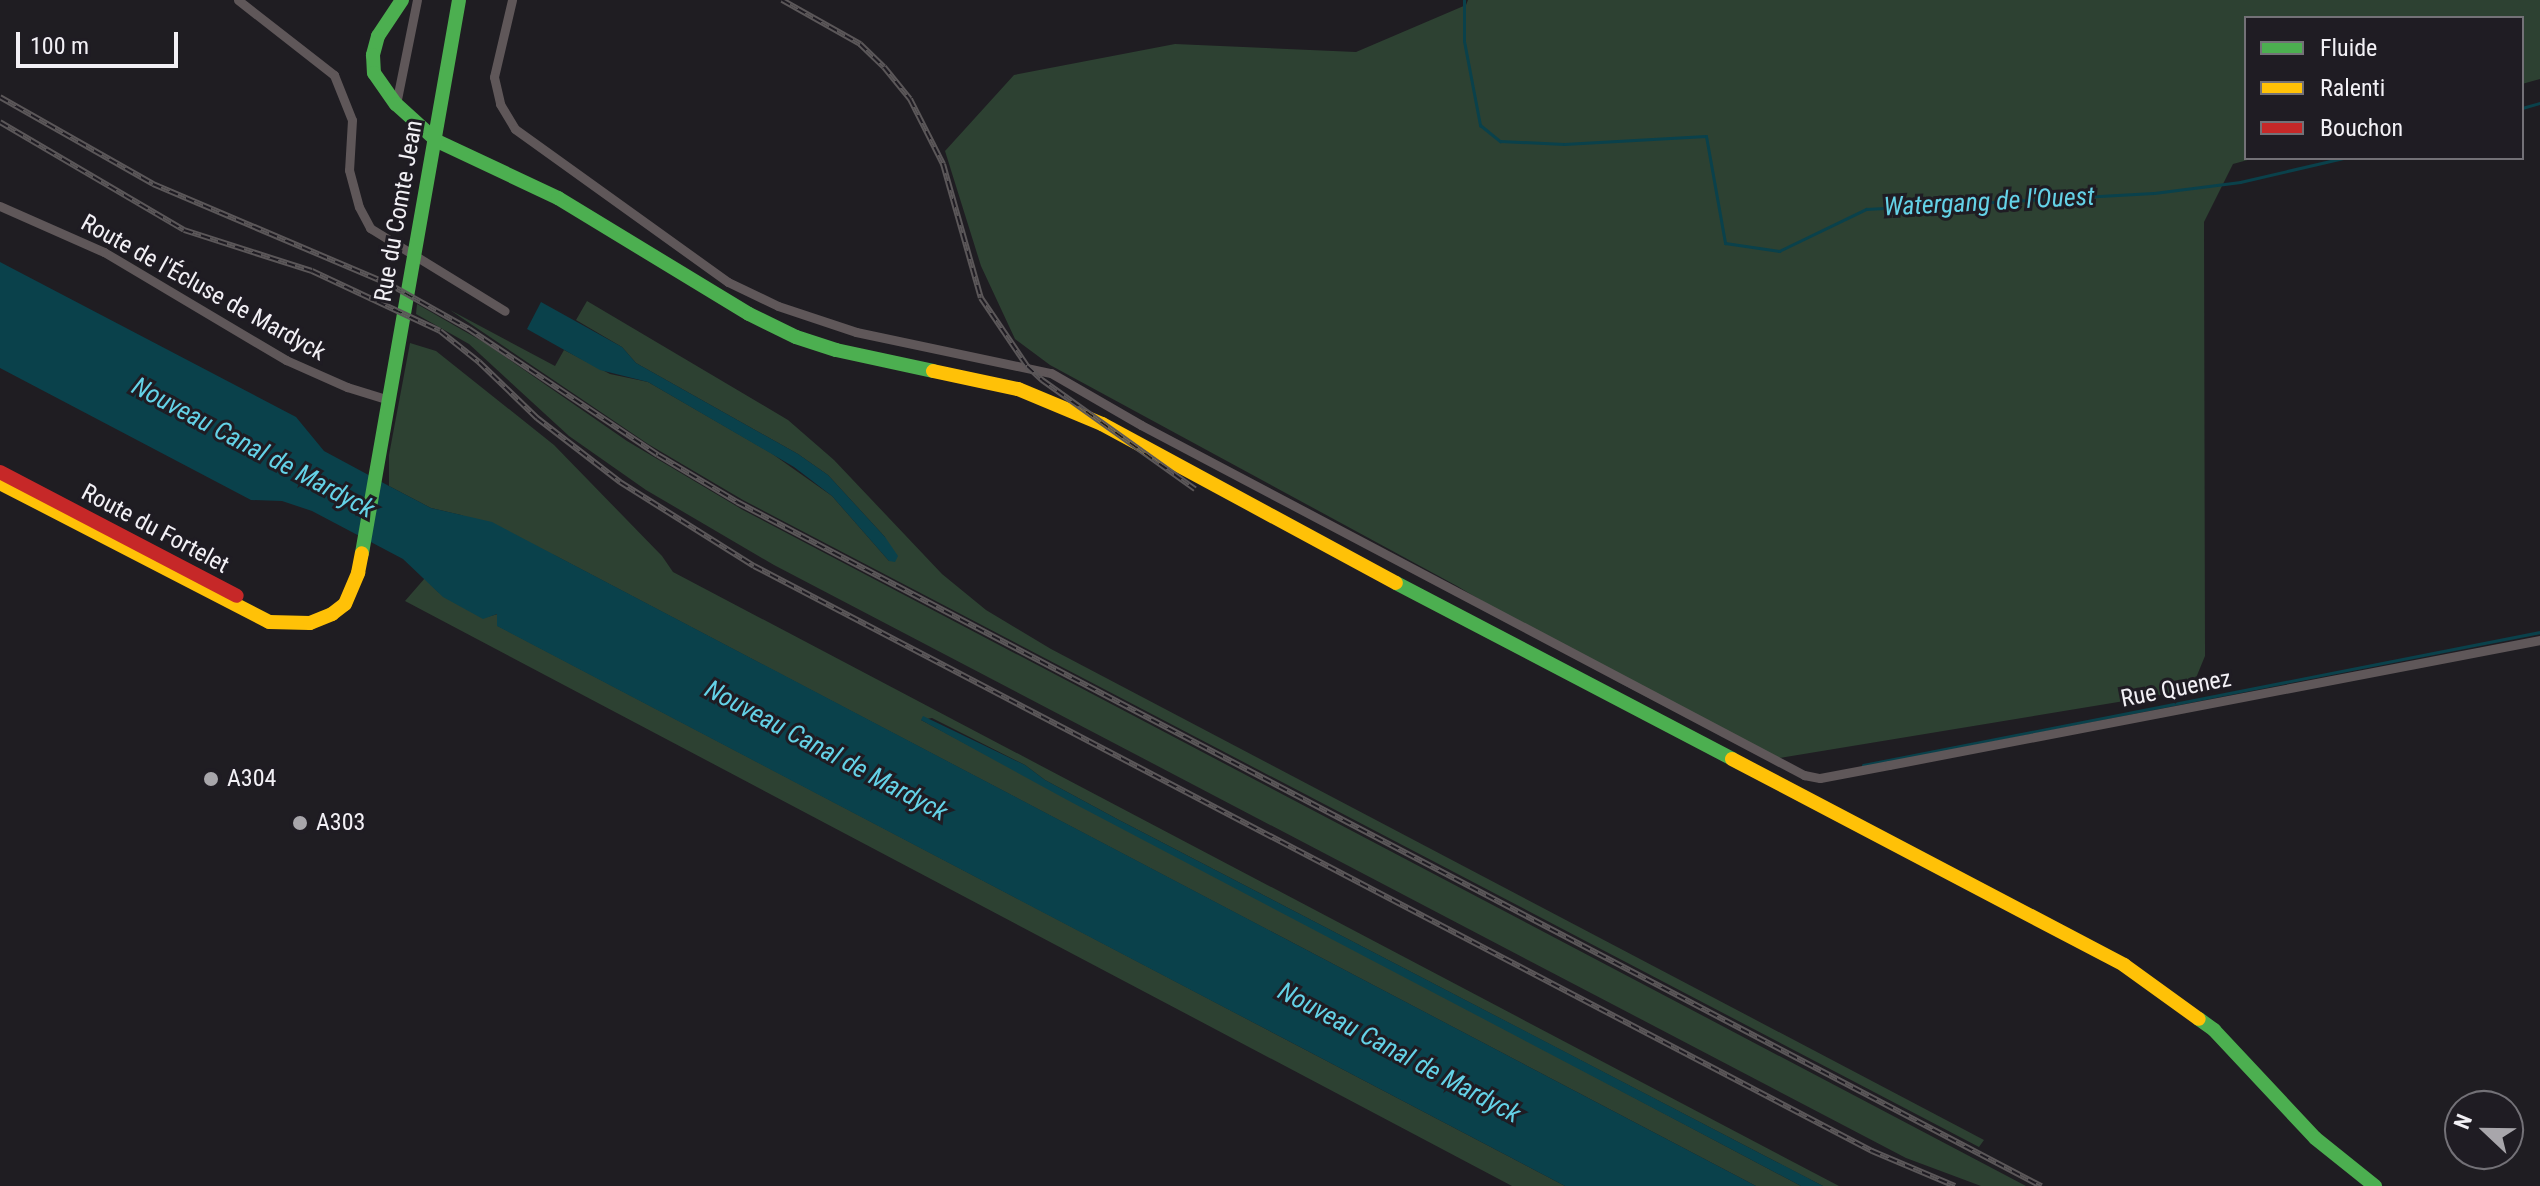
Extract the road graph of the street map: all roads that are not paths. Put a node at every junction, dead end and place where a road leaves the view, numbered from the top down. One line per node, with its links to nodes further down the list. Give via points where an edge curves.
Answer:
1 (238, 0): 8 (street, via 334,75 352,120 349,170 370,228)
2 (402, 0): 6 (street, via 380,31 373,55 379,83)
3 (417, 0): 6 (street)
4 (461, 0): 9 (street, Rue du Comte Jean)
5 (512, 0): 13 (street, Rue Quenez, via 494,77 500,104 515,129 728,282 785,309 856,332 1046,370 1804,775 1820,778)
6 (396, 104): 14 (street, via 437,141 566,202 768,325 824,347 1008,386 1076,411 2124,965 2214,1030 2315,1138)
7 (0, 206): 9 (street, Route de l'Écluse de Mardyck, via 104,252 286,360)
8 (505, 311)
9 (389, 400): 12 (street, Route du Fortelet, via 349,598 318,621)
10 (0, 472): 12 (street, Route du Fortelet)
11 (0, 483): 12 (street, Route du Fortelet, via 250,614)
12 (290, 624)
13 (2540, 640)
14 (2375, 1186)

